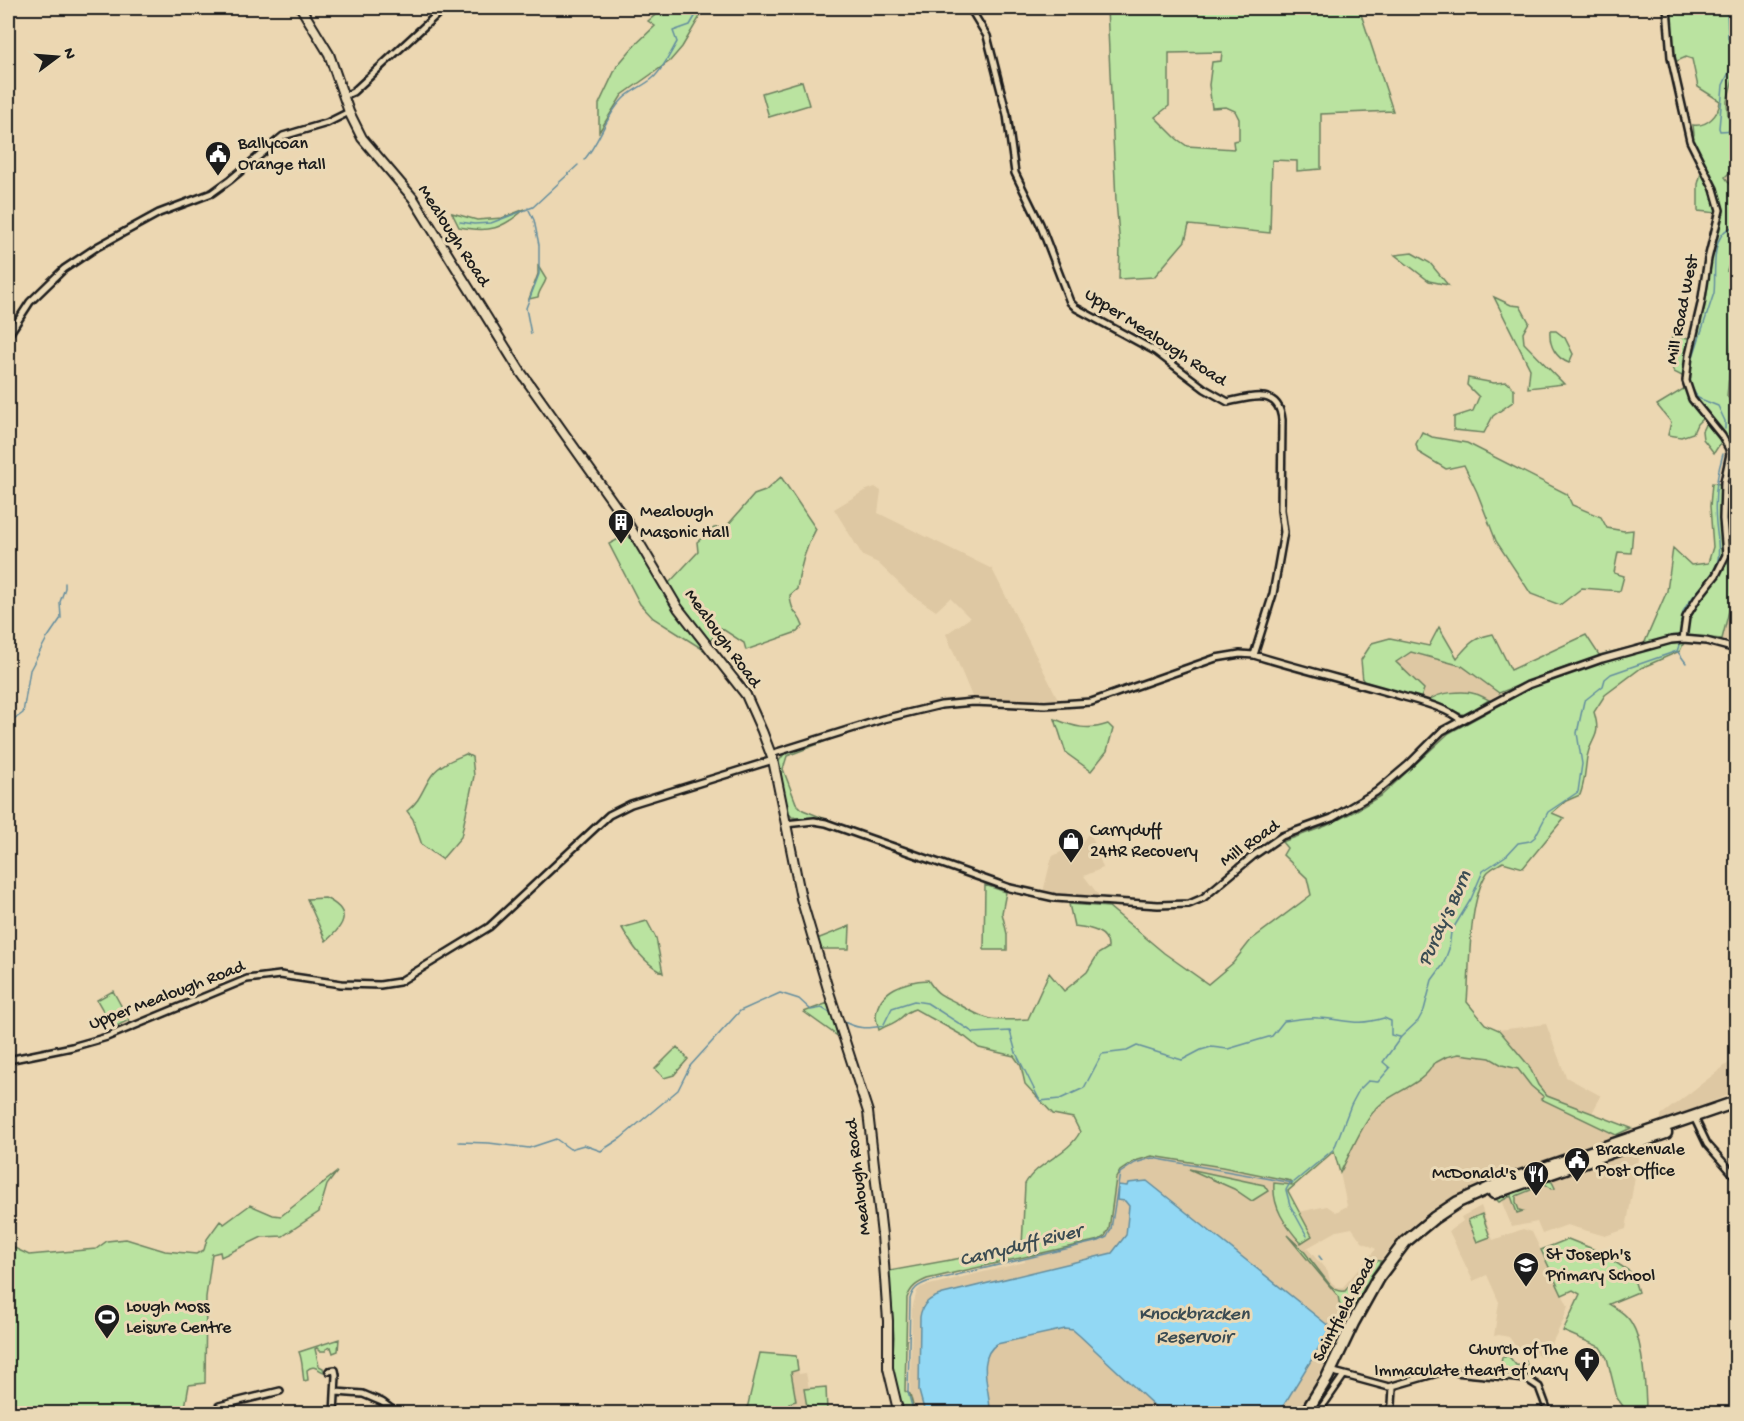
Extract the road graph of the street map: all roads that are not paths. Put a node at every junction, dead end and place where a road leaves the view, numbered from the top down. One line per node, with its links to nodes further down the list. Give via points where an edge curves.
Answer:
1 (301, 8): 5 (street, Mealough Road, via 329,54)
2 (444, 8): 5 (street)
3 (970, 8): 10 (street, Upper Mealough Road, via 987,36 1007,115 1015,173 1070,302 1155,351 1228,402 1263,396 1279,408 1284,532 1273,594)
4 (1667, 8): 8 (street, Mill Road West, via 1671,57 1690,141 1720,210 1686,381 1692,399 1722,436 1730,454 1724,482 1726,555 1686,617)
5 (344, 96): 6 (street, Mealough Road)
6 (349, 112): 7 (street, via 283,136 212,193 159,213 97,247 64,269 30,302); 12 (street, Mealough Road, via 363,138 412,198 520,371 627,522 678,608 741,688)
7 (8, 336)
8 (1683, 639): 9 (street, Mill Road); 11 (street, Mill Road, via 1553,675)
9 (1737, 649)
10 (1254, 655): 11 (street, Upper Mealough Road, via 1422,703); 12 (street, Upper Mealough Road, via 1216,658 1091,702 941,705 883,719)
11 (1461, 720): 13 (street, Mill Road, via 1442,731 1376,792 1332,818 1282,836 1203,898 1189,904 1035,895 826,823)
12 (772, 757): 13 (street, Mealough Road); 14 (street, Upper Mealough Road, via 609,814 489,927 399,982 359,985 262,976 106,1037)
13 (785, 824): 30 (street, Mealough Road, via 801,898 871,1130 888,1322 888,1368)
14 (8, 1060)
15 (1737, 1101): 16 (highway, Saintfield Road)
16 (1695, 1117): 17 (highway, Saintfield Road, via 1688,1125); 18 (highway, Saintfield Road); 19 (street, via 1707,1144)
17 (1630, 1146): 18 (highway, via 1627,1143 1575,1161); 20 (highway, Saintfield Road)
18 (1559, 1162): 20 (highway, Saintfield Road, via 1469,1196)
19 (1737, 1177)
20 (1451, 1208): 22 (highway, Saintfield Road, via 1418,1231 1388,1263)
21 (329, 1371): 26 (street, via 335,1370)
22 (1330, 1371): 23 (street); 31 (highway, Saintfield Road)
23 (1344, 1375): 24 (street); 32 (street, Saintfield Road)
24 (1393, 1387): 33 (street, via 1392,1406); 34 (street, via 1444,1371 1527,1379 1539,1388)
25 (280, 1392): 27 (street, via 219,1406)
26 (336, 1392): 28 (street); 29 (street, via 363,1394)
27 (213, 1413)
28 (334, 1413)
29 (398, 1413)
30 (899, 1413)
31 (1305, 1413)
32 (1317, 1413)
33 (1387, 1413)
34 (1549, 1413)

